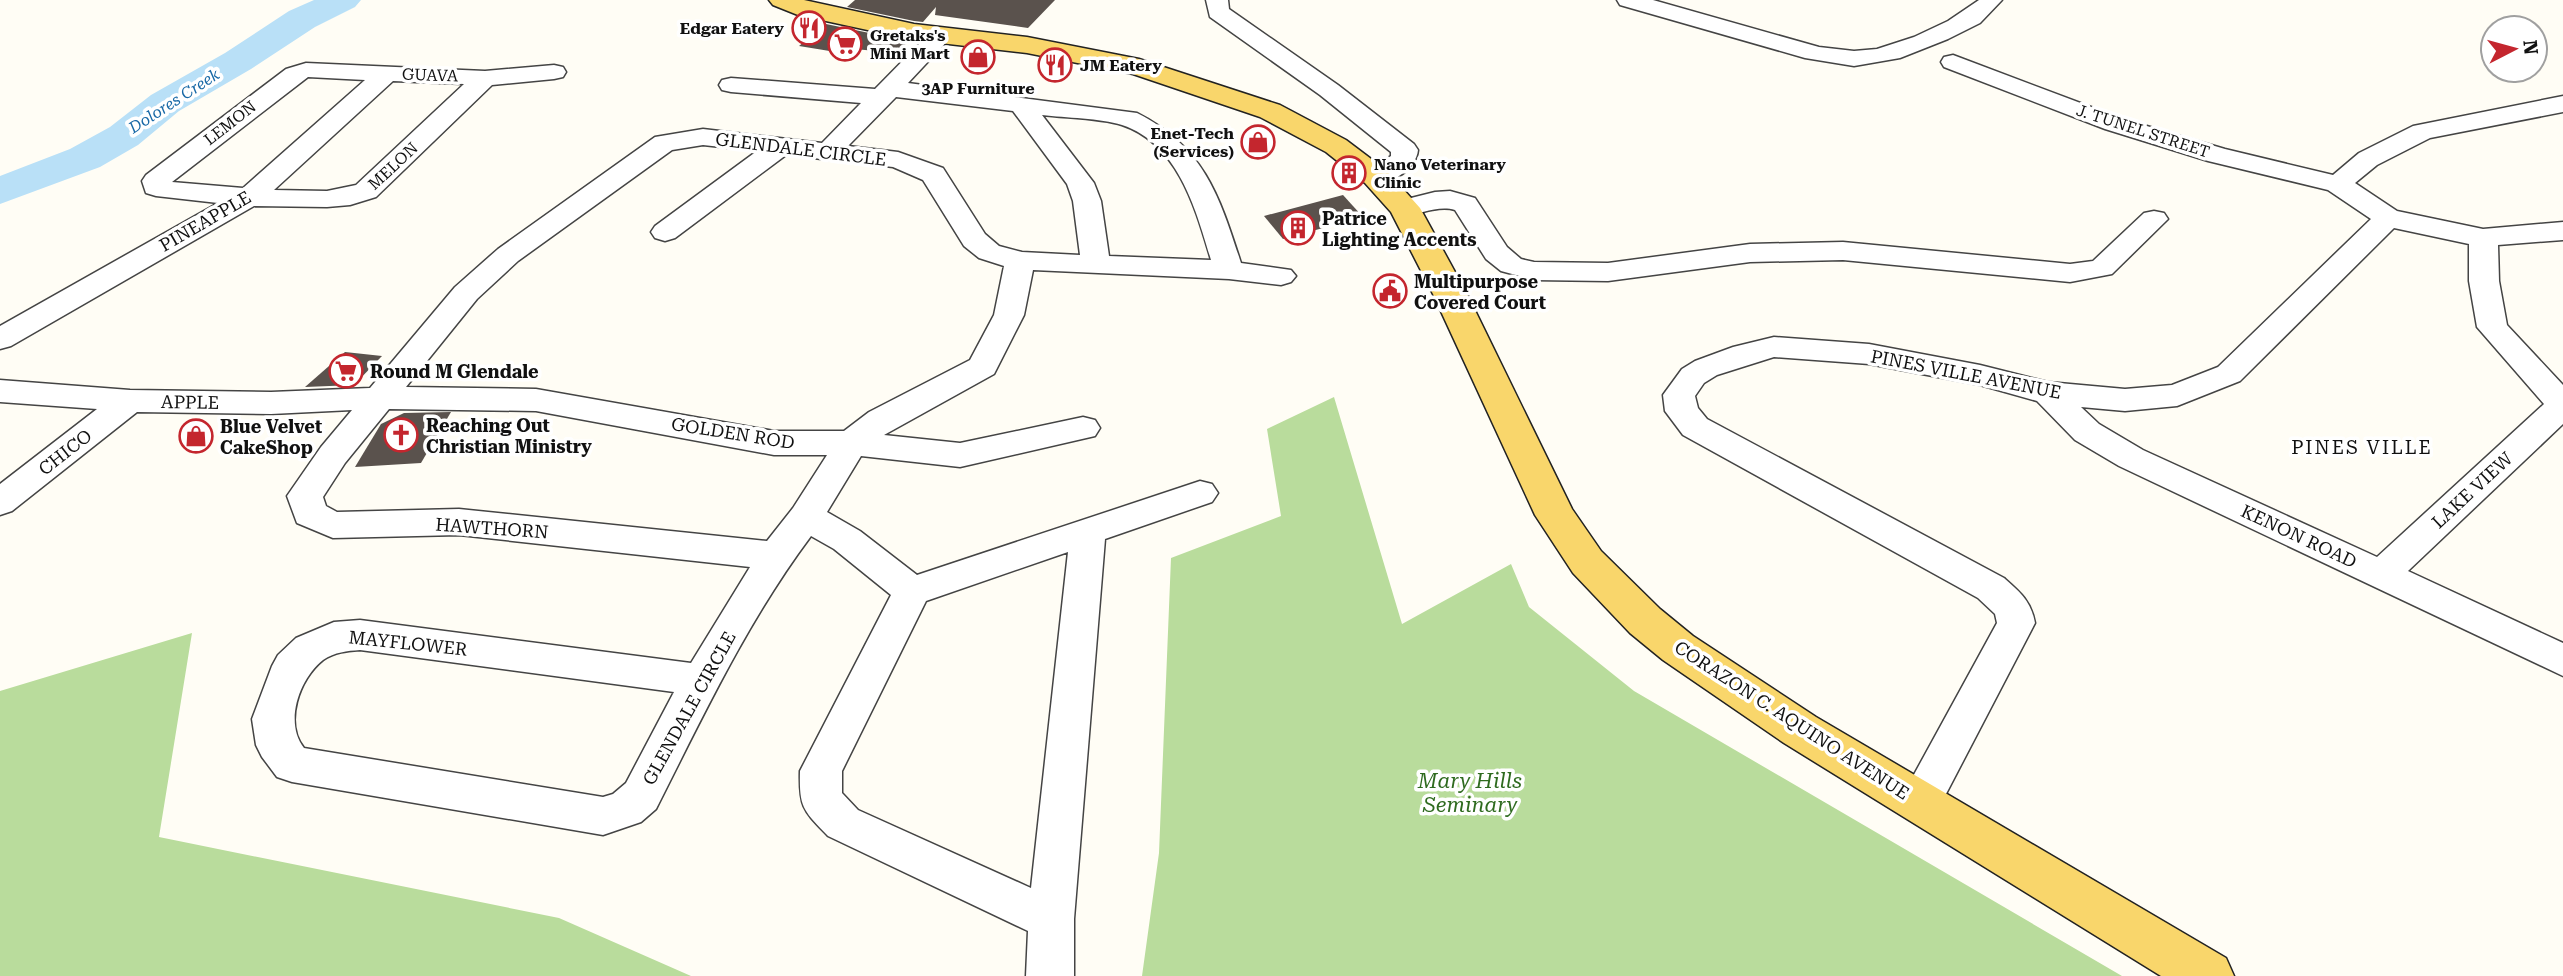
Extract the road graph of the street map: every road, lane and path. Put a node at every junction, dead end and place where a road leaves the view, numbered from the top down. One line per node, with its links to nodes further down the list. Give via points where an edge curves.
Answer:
1 (782, 0): 5 (main road, CORAZON C. AQUINO AVENUE, via 807,10)
2 (1217, 0): 17 (street, via 1218,12 1405,150 1404,159)
3 (1628, 0): 4 (street, via 1814,53 1856,59 1880,56 1955,27 1986,9)
4 (1990, 0)
5 (940, 36): 12 (street); 17 (main road, CORAZON C. AQUINO AVENUE, via 1107,59 1179,78 1270,111 1336,146)
6 (1953, 62): 19 (street, J. TUNEL STREET, via 2114,124)
7 (306, 71): 9 (street, GUAVA); 18 (street, LEMON, via 284,80)
8 (554, 72): 10 (street, GUAVA)
9 (388, 73): 10 (street, GUAVA); 20 (street, PINEAPPLE)
10 (485, 78): 20 (street, MELON, via 355,197)
11 (732, 85): 12 (street)
12 (883, 93): 14 (street); 16 (street)
13 (2563, 104): 19 (street, via 2422,132 2368,159)
14 (1021, 105): 28 (street, via 1080,183); 29 (street, via 1128,118 1160,136 1201,186)
15 (781, 146): 16 (street, GLENDALE CIRCLE); 24 (street); 34 (street, GLENDALE CIRCLE, via 703,137 664,142 508,255 466,293)
16 (828, 152): 27 (street, GLENDALE CIRCLE, via 898,160 933,174 974,240 989,252)
17 (1376, 177): 21 (main road, CORAZON C. AQUINO AVENUE)
18 (156, 181): 20 (street, MELON, via 156,187 166,190)
19 (2339, 184): 22 (street)
20 (251, 196): 31 (street, PINEAPPLE)
21 (1405, 208): 23 (street, via 1457,200 1465,204 1496,253 1511,265 1557,272 1608,272 1750,253 1843,251 2070,273 2102,268); 48 (main road, CORAZON C. AQUINO AVENUE, via 1555,515 1587,562 1678,648 1800,730)
22 (2388, 218): 26 (street); 33 (street, PINES VILLE AVENUE, via 2229,374 2177,396 2125,400)
23 (2154, 219)
24 (665, 232)
25 (2563, 232): 26 (street)
26 (2483, 238): 36 (street, via 2492,327)
27 (1020, 261): 28 (street); 38 (street, GLENDALE CIRCLE, via 1009,316 983,367 881,420)
28 (1096, 265): 29 (street)
29 (1229, 270): 30 (street)
30 (1282, 276)
31 (0, 339)
32 (0, 391): 35 (street, APPLE)
33 (2048, 393): 44 (street, KENON ROAD, via 2087,432 2131,458); 48 (street, PINES VILLE AVENUE, via 1868,354 1774,347 1706,368 1693,376 1679,395 1682,411 1695,427 1991,588 2013,608 2016,623)
34 (381, 398): 35 (street, APPLE, via 271,403); 38 (street, GOLDEN ROD, via 536,400 774,443); 43 (street, HAWTHORN, via 305,496 310,514 333,525 459,522)
35 (130, 401): 40 (street, CHICO)
36 (2563, 405): 44 (street, LAKE VIEW)
37 (1083, 428): 38 (street, GOLDEN ROD, via 960,454)
38 (852, 443): 41 (street, GLENDALE CIRCLE)
39 (1200, 493): 42 (street)
40 (0, 502)
41 (806, 517): 43 (street, GLENDALE CIRCLE); 45 (street, via 847,540)
42 (1088, 531): 45 (street); 50 (street)
43 (776, 556): 47 (street, GLENDALE CIRCLE)
44 (2381, 575): 46 (street, KENON ROAD)
45 (912, 591): 50 (street, via 821,771 821,800 843,823)
46 (2563, 660)
47 (701, 680): 49 (street, GLENDALE CIRCLE, via 641,796 626,809); 49 (street, MAYFLOWER, via 360,635 334,637 310,649 292,666 272,719 277,745 292,764)
48 (1920, 802): 52 (main road, CORAZON C. AQUINO AVENUE)
49 (603, 816)
50 (1051, 919): 51 (street)
51 (1049, 976)
52 (2208, 976)

